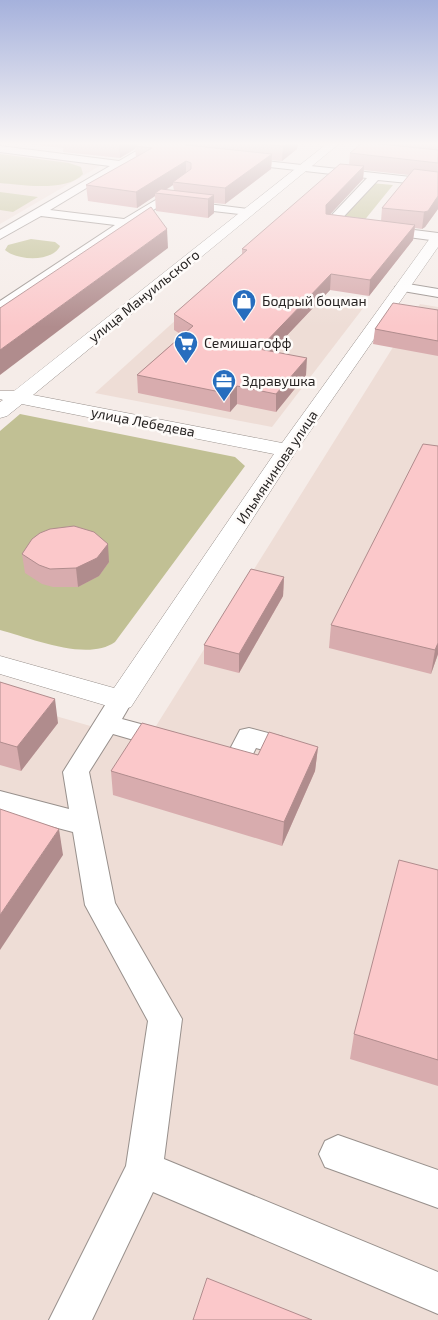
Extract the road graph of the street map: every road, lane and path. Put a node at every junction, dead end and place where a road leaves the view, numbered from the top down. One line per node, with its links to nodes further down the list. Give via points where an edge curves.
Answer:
1 (51, 205): 6 (lane)
2 (154, 205): 9 (lane)
3 (188, 205): 7 (lane)
4 (257, 205): 7 (street, улица Мануильского)
5 (348, 205): 10 (lane, via 330,224)
6 (38, 212): 9 (lane); 11 (lane)
7 (248, 212): 16 (street, улица Мануильского)
8 (374, 221): 12 (lane, via 369,228)
9 (126, 223): 15 (lane)
10 (350, 226)
11 (0, 235)
12 (438, 237): 13 (street, Ильмянинова улица)
13 (402, 287): 14 (lane); 18 (street, Ильмянинова улица)
14 (438, 294)
15 (3, 303)
16 (9, 395): 17 (street, улица Мануильского); 18 (street, улица Лебедева)
17 (0, 412)
18 (287, 450): 20 (street, Ильмянинова улица)
19 (0, 665): 20 (street)
20 (113, 712): 21 (lane, via 237,761 249,737); 23 (lane, via 76,772)
21 (274, 744)
22 (0, 802): 23 (lane)
23 (86, 825): 25 (lane, via 100,905 165,1019)
24 (338, 1154): 26 (lane)
25 (144, 1169): 27 (lane); 28 (lane)
26 (438, 1189)
27 (438, 1293)
28 (70, 1320)

